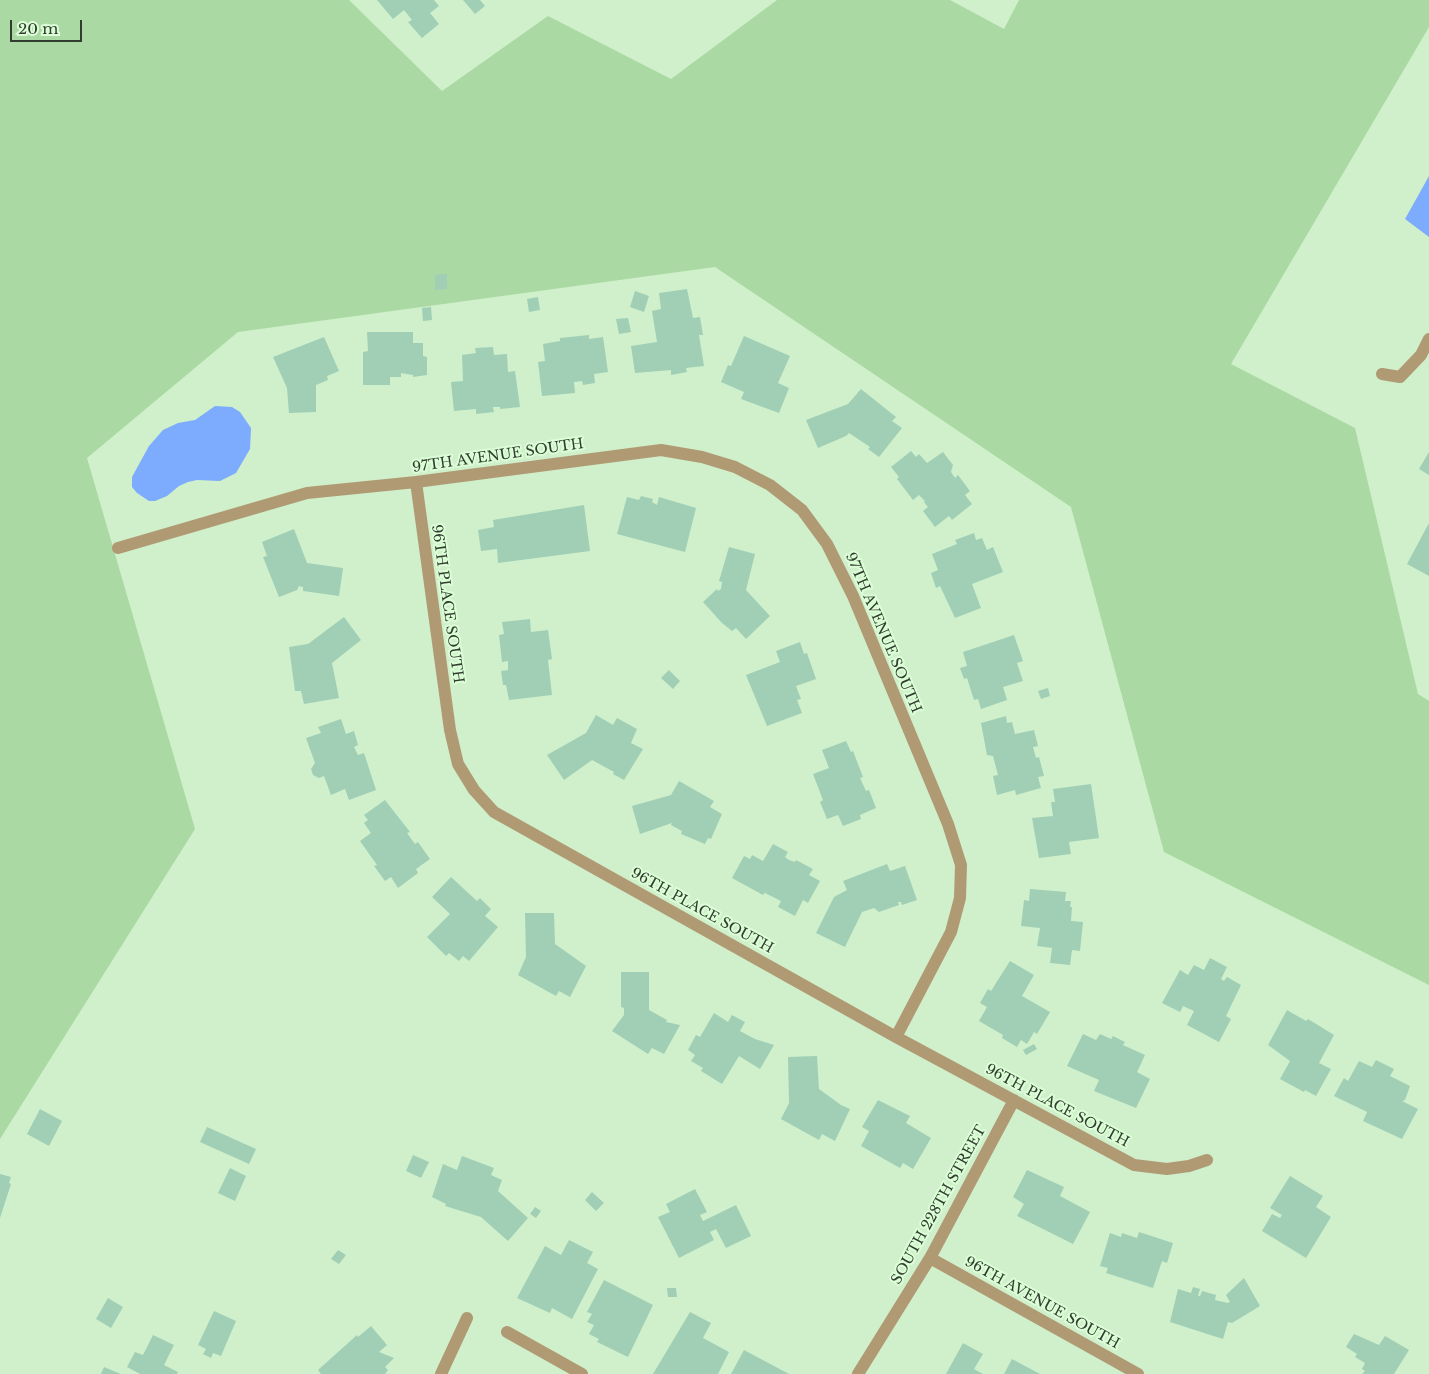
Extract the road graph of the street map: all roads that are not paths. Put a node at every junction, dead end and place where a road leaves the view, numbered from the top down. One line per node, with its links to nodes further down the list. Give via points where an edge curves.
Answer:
1 (1429, 339): 2 (street, via 1421,354 1400,377)
2 (1382, 374)
3 (416, 482): 4 (street, 97TH AVENUE SOUTH, via 307,493); 5 (street, 96TH PLACE SOUTH, via 450,730 458,764 474,790 494,812); 5 (street, 97TH AVENUE SOUTH, via 661,450 735,467 770,485 802,510 827,544 853,596 948,824 961,865 960,898 951,932)
4 (118, 548)
5 (896, 1037): 6 (street, 96TH PLACE SOUTH)
6 (1014, 1100): 7 (street, 96TH PLACE SOUTH, via 1134,1165 1167,1169); 8 (street, SOUTH 228TH STREET)
7 (1207, 1160)
8 (930, 1258): 13 (street, SOUTH 228TH STREET); 14 (street, 96TH AVENUE SOUTH)
9 (467, 1318): 11 (street)
10 (507, 1332): 12 (street)
11 (441, 1374)
12 (582, 1374)
13 (858, 1374)
14 (1138, 1374)

